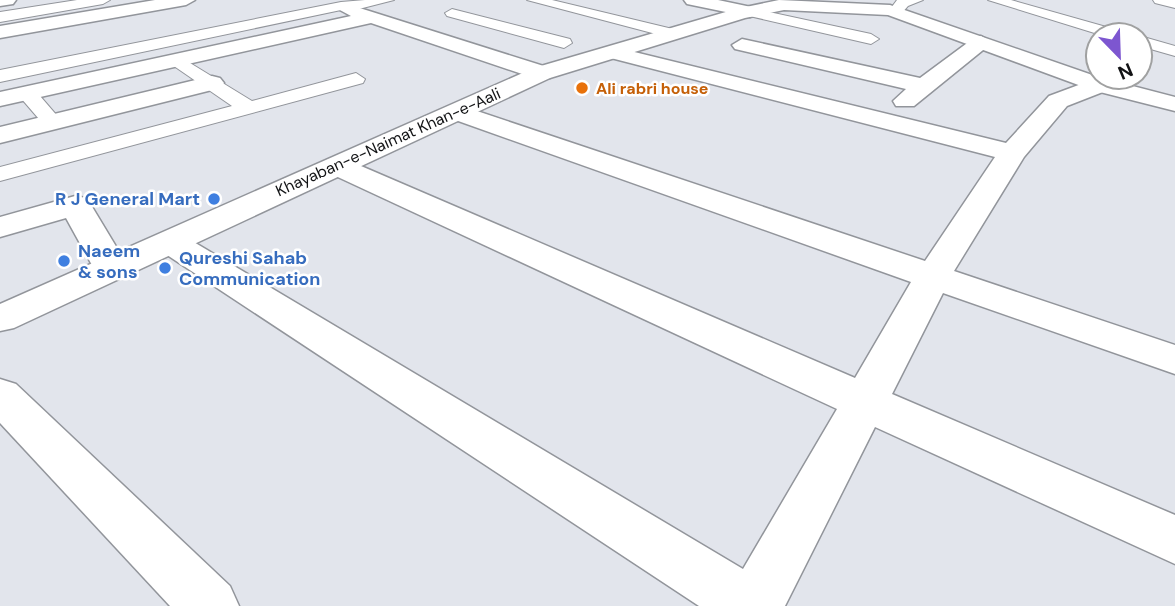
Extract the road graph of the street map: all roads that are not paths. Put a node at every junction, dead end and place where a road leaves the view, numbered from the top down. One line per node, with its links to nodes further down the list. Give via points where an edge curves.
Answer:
1 (7, 0): 11 (street)
2 (103, 0): 20 (lane)
3 (186, 0): 23 (street)
4 (290, 0): 15 (lane)
5 (387, 0): 14 (lane)
6 (534, 0): 16 (lane)
7 (693, 0): 17 (street)
8 (916, 0): 18 (lane, via 903,2)
9 (995, 0): 22 (lane)
10 (1160, 0): 13 (lane)
11 (0, 1)
12 (786, 3): 17 (street, Khayaban-e-Naimat Khan-e-Aali); 18 (street, Khayaban-e-Naimat Khan-e-Aali)
13 (1175, 4)
14 (337, 5): 21 (street); 35 (lane)
15 (250, 8)
16 (585, 11): 24 (lane); 25 (lane)
17 (750, 12): 25 (street, Khayaban-e-Naimat Khan-e-Aali); 26 (lane)
18 (895, 12): 27 (street, Khayaban-e-Naimat Khan-e-Aali)
19 (452, 13): 24 (lane)
20 (0, 17)
21 (372, 17): 33 (street); 34 (street)
22 (1084, 25)
23 (0, 32)
24 (524, 32): 28 (lane)
25 (675, 34): 32 (street, Khayaban-e-Naimat Khan-e-Aali)
26 (871, 39)
27 (981, 42): 37 (street, Khayaban-e-Naimat Khan-e-Aali); 39 (street)
28 (564, 43)
29 (742, 45): 39 (street)
30 (1154, 45): 31 (lane)
31 (1175, 51)
32 (614, 53): 34 (street, Khayaban-e-Naimat Khan-e-Aali); 47 (street)
33 (177, 60): 38 (lane); 42 (street)
34 (542, 73): 46 (street, Khayaban-e-Naimat Khan-e-Aali)
35 (0, 76)
36 (356, 79): 45 (lane)
37 (1084, 79)
38 (212, 83): 45 (lane); 48 (street)
39 (923, 86): 47 (street)
40 (1084, 91): 50 (street, via 1058,101)
41 (1124, 91): 44 (street, Khayaban-e-Naimat Khan-e-Aali)
42 (26, 93): 43 (street); 48 (lane)
43 (0, 99)
44 (1175, 104)
45 (249, 108): 52 (lane)
46 (456, 112): 51 (street, Khayaban-e-Naimat Khan-e-Aali); 56 (street)
47 (880, 120): 50 (street)
48 (52, 122): 49 (street)
49 (0, 135)
50 (1012, 153): 56 (street)
51 (337, 166): 54 (street, Khayaban-e-Naimat Khan-e-Aali); 60 (street)
52 (0, 174)
53 (0, 227): 55 (street, via 75,205)
54 (170, 242): 55 (street, Khayaban-e-Naimat Khan-e-Aali); 63 (street)
55 (111, 268): 57 (street, Khayaban-e-Naimat Khan-e-Aali)
56 (933, 276): 58 (street); 60 (street)
57 (0, 318)
58 (1175, 360)
59 (0, 395): 62 (street)
60 (864, 403): 61 (street); 63 (street)
61 (1175, 540)
62 (209, 606)
63 (752, 606)

